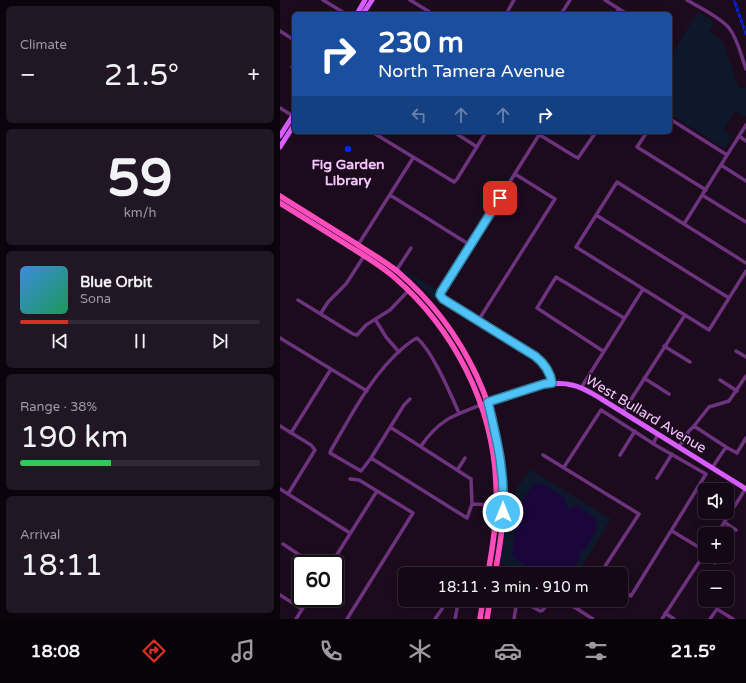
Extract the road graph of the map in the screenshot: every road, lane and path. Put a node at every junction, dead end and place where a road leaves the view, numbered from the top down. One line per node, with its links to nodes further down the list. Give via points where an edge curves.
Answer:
1 (323, 0): 10 (street)
2 (365, 0): 11 (street)
3 (372, 0): 12 (street)
4 (410, 0): 13 (street)
5 (514, 0): 14 (street)
6 (570, 0): 15 (street)
7 (605, 0): 9 (street)
8 (687, 0): 20 (street, via 729,28)
9 (619, 9): 16 (street); 17 (street)
10 (343, 12)
11 (357, 12)
12 (364, 12)
13 (430, 12)
14 (507, 12)
15 (562, 12)
16 (617, 12)
17 (624, 12)
18 (280, 31): 19 (street)
19 (292, 39)
20 (746, 69)
21 (280, 108): 22 (street)
22 (292, 115)
23 (292, 119): 33 (street)
24 (672, 120): 38 (street)
25 (746, 125): 34 (street)
26 (292, 128): 36 (street)
27 (375, 134): 39 (street)
28 (457, 134): 37 (street)
29 (485, 134): 37 (street)
30 (595, 134): 32 (street, via 578,158)
31 (646, 134): 43 (street, via 637,147)
32 (540, 135): 41 (street)
33 (280, 136)
34 (739, 136): 35 (street); 38 (street)
35 (746, 140)
36 (280, 147)
37 (477, 147): 39 (street, via 454,182)
38 (727, 155): 40 (street)
39 (413, 158): 44 (street)
40 (721, 165): 42 (street); 43 (street)
41 (515, 174): 54 (street); 69 (street, via 555,199)
42 (746, 181)
43 (706, 190): 45 (street)
44 (390, 195): 53 (street); 54 (street)
45 (702, 195): 51 (street); 52 (street)
46 (280, 196): 50 (main road)
47 (280, 203): 49 (main road)
48 (596, 215): 52 (street, via 617,182); 62 (street, via 576,247); 63 (street)
49 (303, 217): 50 (main road); 56 (main road)
50 (311, 217): 53 (main road)
51 (746, 222)
52 (684, 224): 57 (street)
53 (358, 245): 59 (main road)
54 (470, 245): 69 (street, via 440,295)
55 (411, 248): 59 (street)
56 (364, 256): 58 (main road); 65 (street, via 346,284)
57 (746, 263)
58 (382, 267): 59 (main road); 61 (main road)
59 (396, 271): 61 (main road)
60 (746, 271): 63 (street)
61 (411, 288): 68 (street, via 390,310); 87 (main road, via 441,317 454,334 477,375); 88 (main road, via 451,343 468,372)
62 (643, 289): 66 (street); 67 (street)
63 (729, 298): 66 (street, via 709,330)
64 (298, 300): 65 (street)
65 (321, 313): 68 (street, via 357,335)
66 (685, 315): 71 (street)
67 (624, 318): 72 (street); 72 (street, via 556,277 537,308)
68 (375, 320): 74 (street)
69 (478, 321): 81 (street, via 541,361 549,372)
70 (280, 338): 77 (street)
71 (664, 346): 76 (street); 79 (street)
72 (603, 351): 82 (street)
73 (736, 351): 75 (street)
74 (399, 352): 83 (street, via 382,369); 90 (street, via 417,338 438,369)
75 (746, 357)
76 (690, 362)
77 (331, 369): 83 (street); 95 (street)
78 (746, 376): 84 (street)
79 (644, 378): 85 (street); 89 (street)
80 (720, 380): 84 (street)
81 (552, 383): 82 (street, West Bullard Avenue, via 571,384); 87 (street, West Bullard Avenue)
82 (581, 388): 89 (street, West Bullard Avenue)
83 (367, 391): 105 (street, via 330,453 361,471)
84 (737, 391): 92 (street, via 729,401 709,407)
85 (669, 394)
86 (410, 399): 93 (street)
87 (488, 402): 88 (street, West Bullard Avenue); 129 (main road, via 503,472 503,520)
88 (481, 404): 90 (street); 117 (main road, via 492,448)
89 (623, 412): 96 (street, West Bullard Avenue)
90 (459, 413): 99 (street, via 438,426)
91 (280, 426): 95 (street)
92 (694, 426): 100 (street); 101 (street)
93 (390, 427): 99 (street); 105 (street)
94 (635, 431): 98 (street, West Bullard Avenue); 104 (street); 107 (street, West Bullard Avenue, via 601,410)
95 (292, 433): 115 (street, via 315,450)
96 (658, 434): 98 (street); 100 (street, West Bullard Avenue)
97 (746, 438): 101 (street, via 737,453)
98 (653, 444): 102 (street, West Bullard Avenue)
99 (421, 446): 109 (street)
100 (679, 447): 108 (street, West Bullard Avenue)
101 (726, 447): 108 (street)
102 (672, 454): 110 (street); 121 (street, West Bullard Avenue, via 706,474)
103 (543, 455): 107 (street)
104 (620, 455)
105 (371, 458): 116 (street, via 467,518)
106 (465, 458): 109 (street)
107 (564, 467): 130 (street, via 639,514)
108 (712, 468): 113 (street, West Bullard Avenue)
109 (458, 469): 116 (street, via 471,479)
110 (657, 478)
111 (350, 480): 114 (street, via 359,480)
112 (280, 489): 115 (street)
113 (746, 489): 118 (street)
114 (377, 491): 122 (street); 145 (street, via 413,513)
115 (288, 494): 122 (street)
116 (472, 504): 117 (street)
117 (496, 505): 128 (main road)
118 (724, 522): 119 (street); 120 (street)
119 (721, 527)
120 (736, 530)
121 (672, 531): 124 (street); 131 (street, via 631,596)
122 (350, 534): 126 (street)
123 (283, 544): 125 (street)
124 (698, 549)
125 (300, 555)
126 (337, 555)
127 (698, 562): 143 (street)
128 (489, 567)
129 (496, 567)
130 (605, 567)
131 (628, 594)
132 (280, 595): 140 (street)
133 (443, 607): 146 (street)
134 (482, 607): 148 (main road)
135 (488, 607): 149 (main road)
136 (517, 607): 150 (street)
137 (532, 607): 138 (street, via 540,611)
138 (545, 607)
139 (575, 607): 142 (street)
140 (302, 609): 144 (street)
141 (456, 609): 147 (street)
142 (578, 609): 151 (street)
143 (665, 613): 152 (street); 153 (street)
144 (296, 619)
145 (347, 619)
146 (435, 619)
147 (455, 619)
148 (480, 619)
149 (487, 619)
150 (514, 619)
151 (593, 619)
152 (662, 619)
153 (674, 619)
154 (710, 619): 155 (street, via 717,609)
155 (733, 619)

